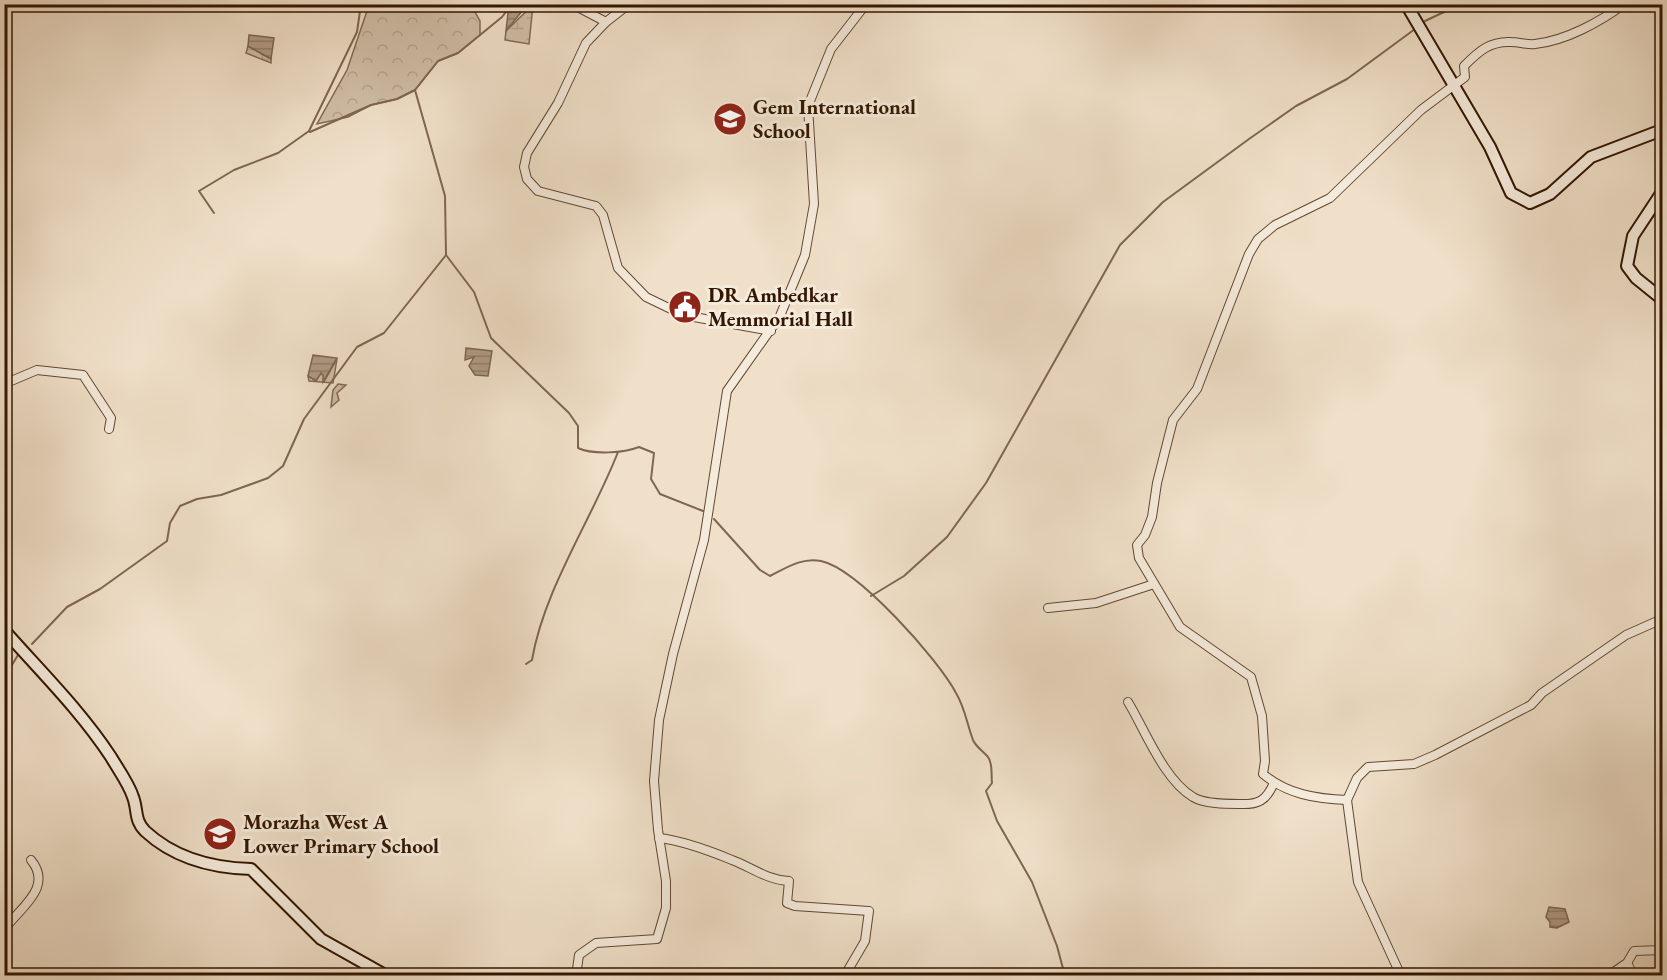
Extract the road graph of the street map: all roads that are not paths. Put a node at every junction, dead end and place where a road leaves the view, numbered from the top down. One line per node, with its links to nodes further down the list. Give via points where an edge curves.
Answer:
1 (572, 4): 6 (street)
2 (629, 4): 6 (street)
3 (866, 4): 11 (street, via 831,49 808,106 814,204 805,255)
4 (1406, 4): 7 (main road)
5 (1624, 4): 7 (street, via 1577,31 1545,41 1490,43 1464,66 1465,77)
6 (606, 22): 11 (street, via 586,44 527,153 527,178 538,191 596,206 603,215 618,268 646,297 694,317)
7 (1454, 85): 8 (main road, via 1511,193 1530,202 1550,194 1591,157); 14 (street, via 1421,110 1330,198 1275,225 1258,239 1197,389 1173,420 1152,517 1137,545 1139,558)
8 (1662, 130)
9 (1662, 192): 10 (main road, via 1633,236 1627,266)
10 (1662, 299)
11 (771, 331): 21 (street, via 727,391 704,540 659,720 654,780)
12 (4, 384): 13 (street, via 38,370 83,375 111,418)
13 (109, 429)
14 (1154, 584): 15 (street, via 1096,603); 19 (street, via 1180,627 1251,677 1262,716 1263,774)
15 (1048, 608)
16 (1662, 619): 20 (street, via 1626,635 1550,687 1531,705 1444,750 1414,764 1368,767 1357,778)
17 (4, 630): 26 (main road, via 64,694 111,757 134,798 136,817 144,830 205,865 251,868 321,939)
18 (1128, 702): 19 (street, via 1171,777 1194,798 1259,803 1269,796)
19 (1274, 783): 20 (street, via 1323,799)
20 (1347, 800): 29 (street, via 1358,882)
21 (659, 838): 27 (street, via 666,908 657,939 596,943 579,955); 28 (street, via 680,841 763,875 789,881 787,903 795,906 869,911 865,941 849,965 848,970)
22 (31, 860): 23 (street, via 38,868 40,882 32,899)
23 (4, 930)
24 (1662, 950): 25 (street, via 1634,951)
25 (1628, 963): 30 (street); 31 (street)
26 (387, 975)
27 (576, 975)
28 (855, 975)
29 (1401, 975)
30 (1608, 975)
31 (1634, 975)

